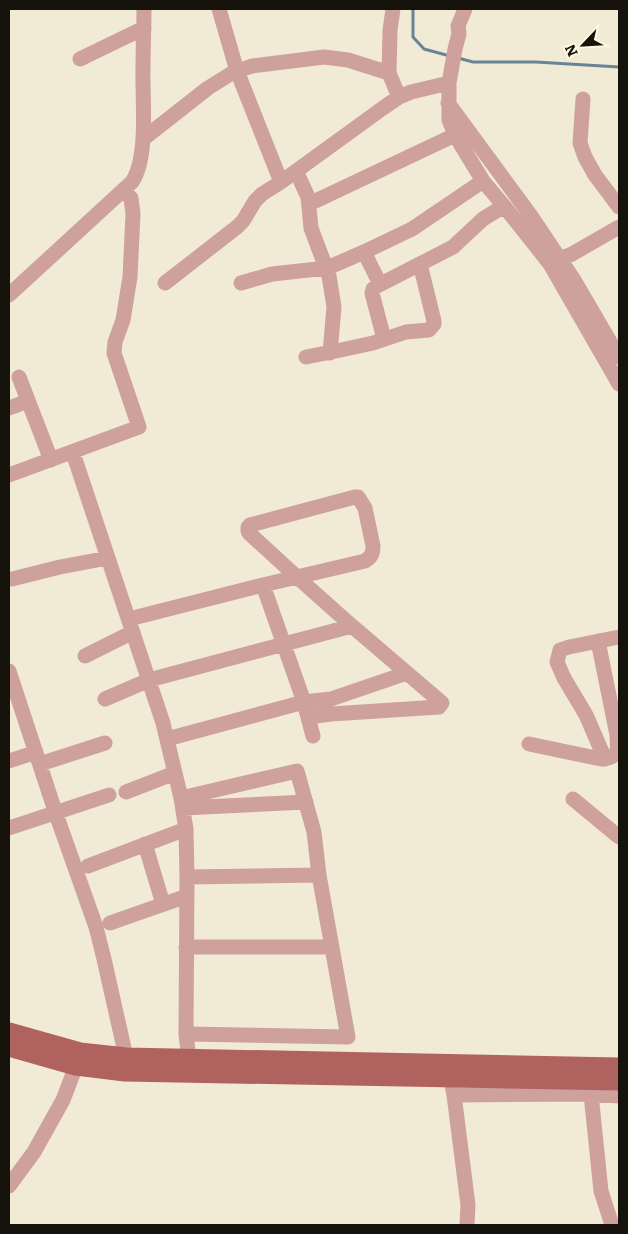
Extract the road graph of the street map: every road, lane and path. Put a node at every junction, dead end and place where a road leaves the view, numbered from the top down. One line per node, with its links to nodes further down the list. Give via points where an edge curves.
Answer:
1 (144, 9): 6 (street)
2 (219, 9): 9 (street)
3 (393, 9): 10 (street)
4 (466, 9): 7 (street, via 458,26)
5 (475, 9): 7 (street, via 464,31)
6 (144, 28): 8 (street); 16 (street)
7 (459, 34): 11 (street)
8 (80, 58)
9 (237, 72): 10 (street, via 252,66 324,57 348,60); 16 (street, via 208,88); 19 (street)
10 (389, 73): 12 (street)
11 (450, 76): 12 (street); 14 (street)
12 (399, 97): 17 (street)
13 (583, 99): 23 (street, via 580,143 595,175)
14 (448, 103): 15 (street, via 449,120); 26 (street)
15 (455, 135): 18 (street); 21 (street)
16 (143, 139): 20 (street, via 137,174)
17 (296, 171): 19 (street); 21 (street)
18 (483, 181): 22 (street); 25 (street, via 412,229)
19 (281, 182): 29 (street, via 255,201 237,227)
20 (124, 190): 32 (street); 41 (street, via 131,198 133,214 130,277 114,353 140,427)
21 (309, 204): 28 (street, via 312,228)
22 (504, 206): 27 (street, via 453,247); 38 (street, via 550,264)
23 (619, 207)
24 (619, 227): 26 (street)
25 (364, 252): 28 (street); 31 (street)
26 (560, 259): 36 (street)
27 (420, 264): 31 (street); 33 (street, via 434,324 429,330 406,332)
28 (327, 268): 30 (street, via 272,274); 34 (street, via 334,307)
29 (165, 283)
30 (241, 283)
31 (380, 284): 33 (street, via 372,293)
32 (9, 295)
33 (384, 339): 34 (street)
34 (330, 353): 35 (street)
35 (306, 357)
36 (619, 357)
37 (19, 377): 39 (street)
38 (619, 384)
39 (28, 401): 40 (street); 42 (street)
40 (9, 408)
41 (73, 453): 42 (street); 44 (street)
42 (51, 460): 43 (street)
43 (9, 475)
44 (108, 558): 46 (street); 48 (street)
45 (297, 577): 45 (street, via 250,534 250,525 358,497 365,508 373,546 370,558); 47 (street); 49 (street)
46 (12, 579)
47 (263, 585): 48 (street); 52 (street)
48 (131, 625): 53 (street); 56 (street)
49 (352, 626): 52 (street); 55 (street)
50 (619, 637): 51 (street)
51 (598, 642): 66 (street, via 618,747 613,757); 66 (street, via 560,650 557,662)
52 (284, 644): 56 (street); 59 (street)
53 (84, 656)
54 (9, 671): 57 (street)
55 (407, 673): 59 (street, via 330,699); 60 (street, via 442,703 439,707)
56 (149, 680): 58 (street); 62 (street)
57 (12, 695): 65 (street)
58 (105, 699)
59 (304, 702): 60 (street); 62 (street)
60 (308, 717): 61 (street)
61 (313, 736)
62 (167, 739): 68 (street)
63 (105, 743): 65 (street)
64 (529, 744): 66 (street)
65 (38, 758): 67 (street); 74 (street)
66 (605, 759)
67 (9, 761)
68 (175, 773): 69 (street); 73 (street)
69 (126, 792)
70 (109, 795): 74 (street)
71 (573, 799): 77 (street)
72 (306, 802): 73 (street); 73 (street, via 297,771); 80 (street, via 314,832)
73 (182, 803): 76 (street)
74 (56, 814): 75 (street); 90 (street, via 96,927)
75 (9, 828)
76 (186, 829): 78 (street); 81 (street)
77 (619, 837)
78 (145, 844): 79 (street); 83 (street)
79 (88, 866)
80 (319, 875): 81 (street); 86 (street)
81 (187, 876): 82 (street)
82 (187, 896): 83 (street); 85 (street)
83 (163, 904): 84 (street)
84 (110, 923)
85 (186, 947): 86 (street); 88 (street)
86 (332, 947): 88 (street, via 348,1038)
87 (9, 1032): 91 (main road)
88 (186, 1034): 92 (street)
89 (9, 1047): 91 (main road)
90 (126, 1057): 91 (main road); 92 (main road)
91 (78, 1059): 94 (main road, via 125,1072); 98 (street, via 63,1100 34,1152)
92 (189, 1059): 94 (main road)
93 (619, 1067): 94 (main road)
94 (451, 1079): 95 (main road); 96 (street); 100 (street, via 468,1205)
95 (619, 1081)
96 (591, 1094): 97 (street); 101 (street, via 601,1191)
97 (619, 1096)
98 (15, 1167): 99 (street)
99 (9, 1186)
100 (467, 1225)
101 (612, 1225)

